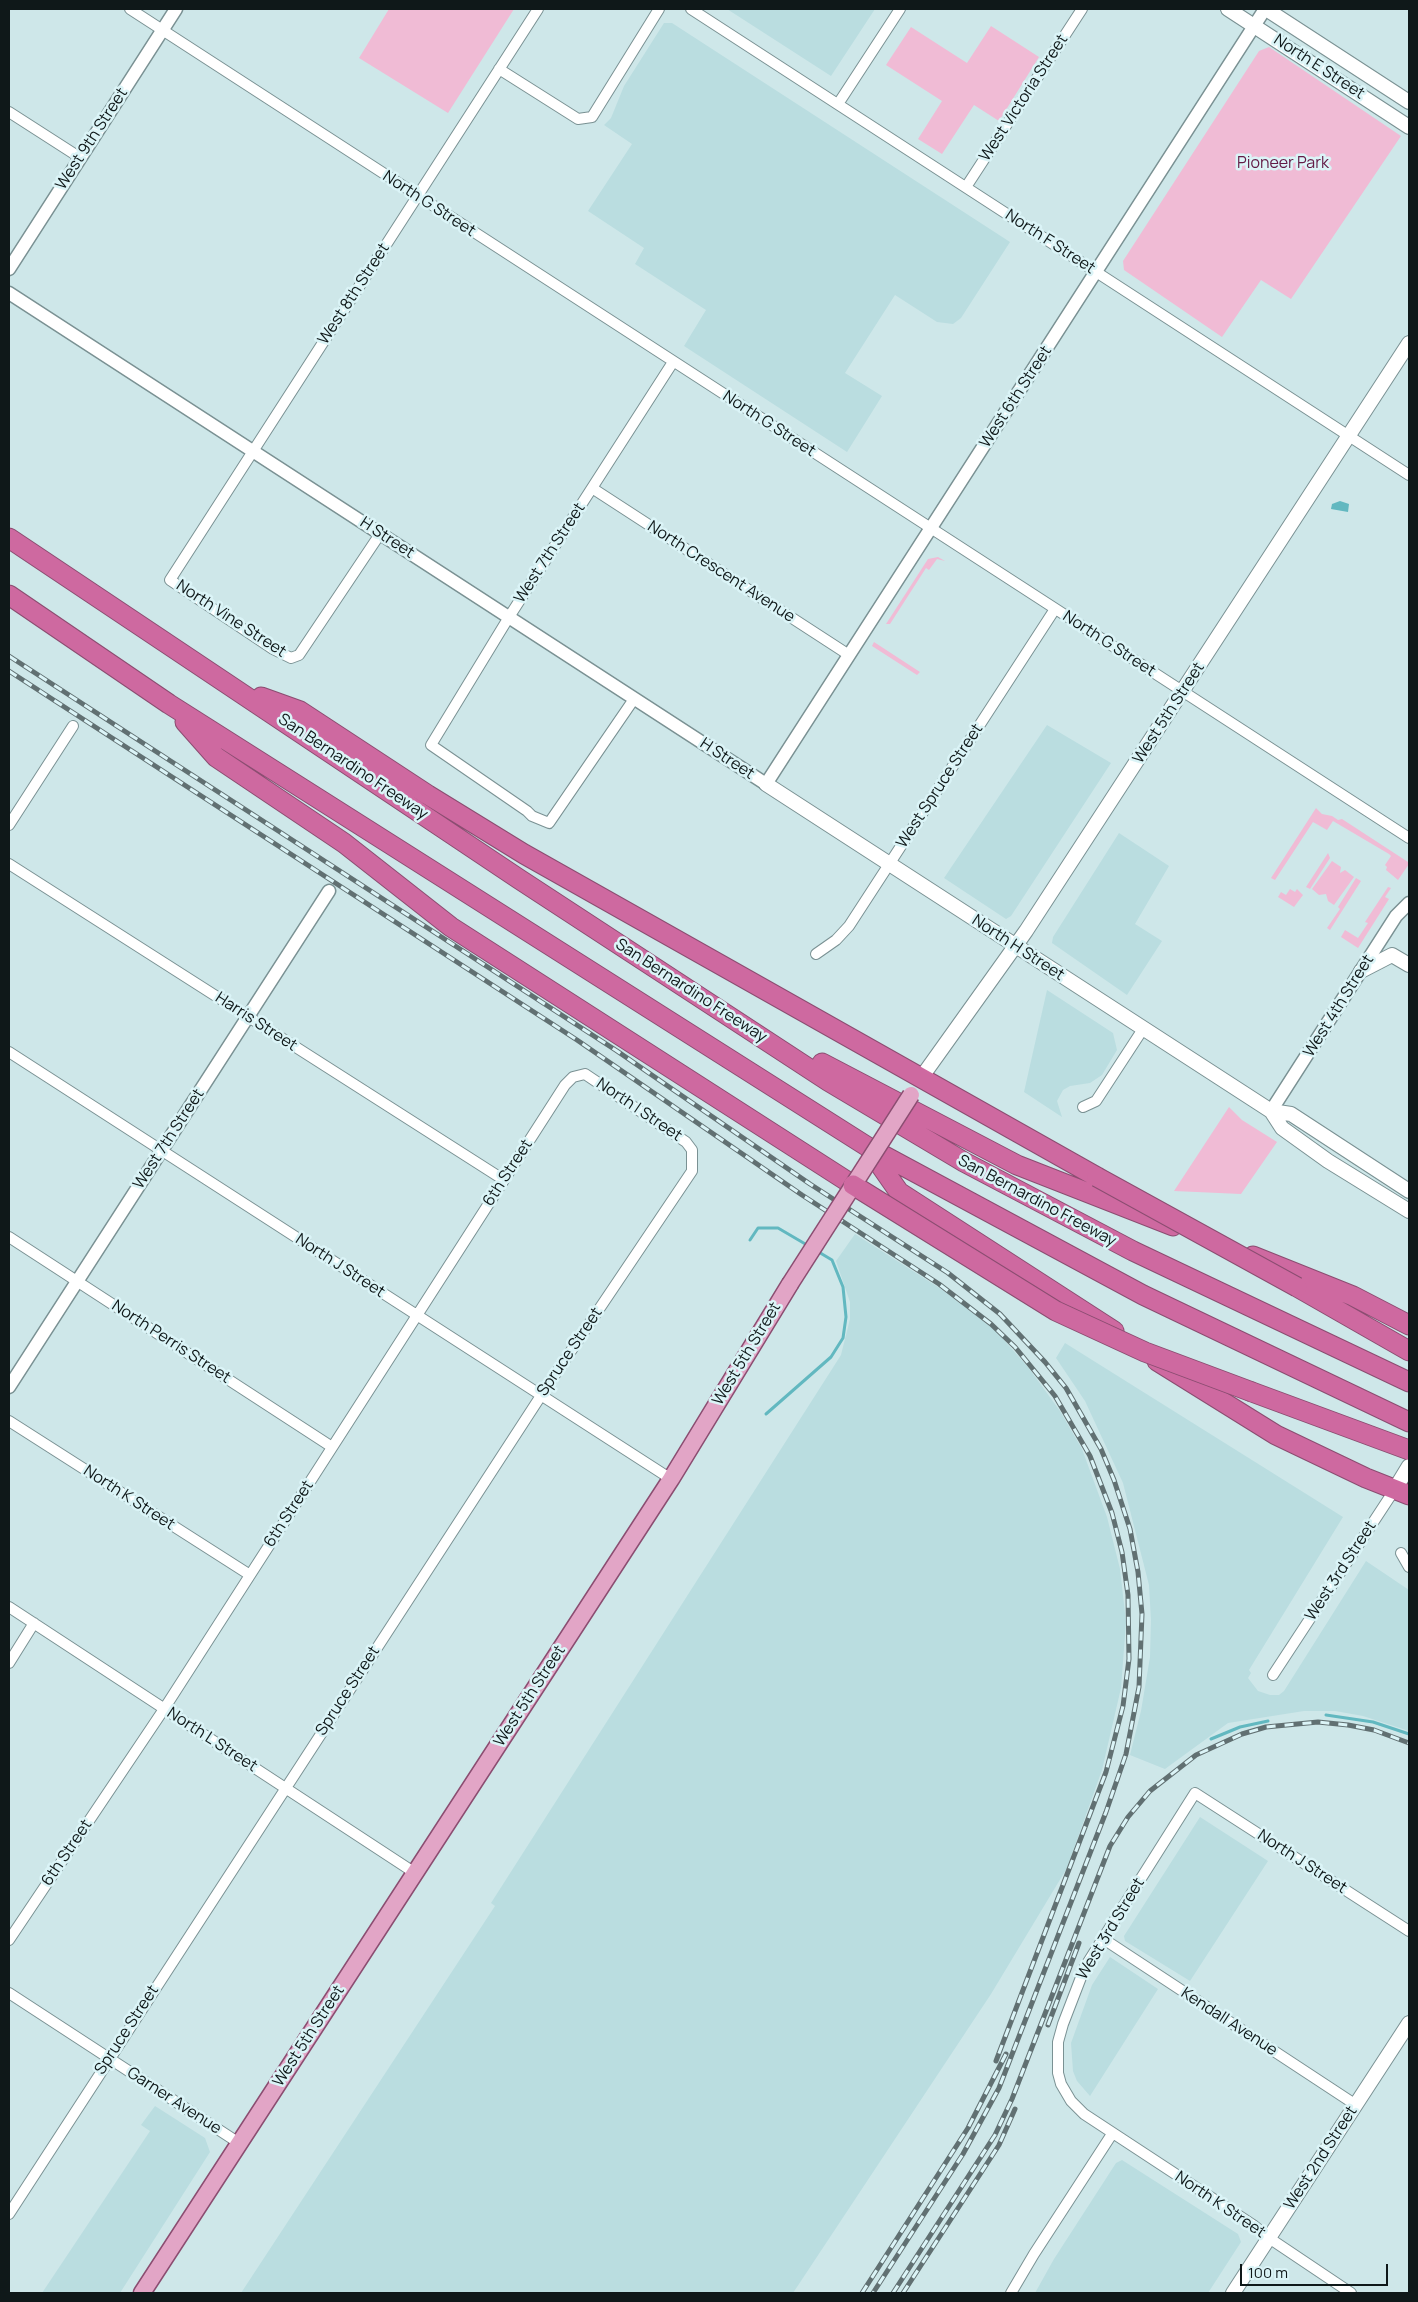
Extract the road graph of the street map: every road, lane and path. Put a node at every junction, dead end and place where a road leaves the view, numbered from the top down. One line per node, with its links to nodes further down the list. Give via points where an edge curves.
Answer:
1 (130, 9): 11 (street, North G Street)
2 (176, 9): 11 (street, West 9th Street)
3 (538, 9): 12 (street, West 8th Street)
4 (659, 9): 12 (street, via 592,117 578,120)
5 (691, 9): 14 (street, North F Street)
6 (900, 9): 14 (street)
7 (1082, 9): 18 (street, West Victoria Street)
8 (1228, 9): 10 (main road, North E Street)
9 (1265, 9): 10 (street, West 6th Street); 13 (main road, North E Street)
10 (1254, 25): 16 (main road, North E Street); 21 (street, West 6th Street)
11 (162, 29): 17 (street, West 9th Street); 19 (street, North G Street)
12 (499, 69): 19 (street, West 8th Street)
13 (1409, 102)
14 (838, 104): 18 (street, North F Street)
15 (9, 112): 17 (street)
16 (1409, 127)
17 (79, 157): 20 (street, West 9th Street)
18 (966, 187): 21 (street, North F Street)
19 (418, 196): 24 (street, North G Street); 26 (street, West 8th Street)
20 (9, 269)
21 (1096, 272): 25 (street, North F Street); 29 (street, West 6th Street)
22 (9, 293): 26 (street, H Street)
23 (1409, 343): 25 (main road, West 5th Street)
24 (673, 362): 28 (street, West 7th Street); 29 (street, North G Street)
25 (1349, 436): 27 (street, North F Street); 38 (main road, West 5th Street)
26 (253, 451): 30 (street, H Street); 32 (street, West 8th Street)
27 (1409, 475)
28 (592, 488): 35 (street, West 7th Street); 36 (street, North Crescent Avenue)
29 (931, 529): 34 (street, North G Street); 36 (street, West 6th Street)
30 (380, 534): 32 (street, North Vine Street, via 299,655 291,658 272,649); 35 (street, H Street)
31 (9, 538): 37 (highway, San Bernardino Freeway)
32 (170, 580)
33 (9, 595): 40 (highway, San Bernardino Freeway)
34 (1055, 609): 38 (street, North G Street); 46 (street, West Spruce Street)
35 (509, 617): 39 (street, H Street); 39 (street, West 7th Street, via 431,745 532,816 549,823)
36 (849, 655): 42 (street, West 6th Street)
37 (234, 687): 53 (highway, San Bernardino Freeway); 58 (highway, via 300,711 524,854)
38 (1183, 693): 44 (street, North G Street); 49 (main road, West 5th Street)
39 (634, 699): 42 (street, H Street)
40 (169, 704): 61 (highway, San Bernardino Freeway); 65 (highway, via 216,757 344,843 458,932)
41 (73, 726): 43 (street)
42 (766, 784): 46 (main road, North H Street)
43 (9, 825)
44 (1409, 838)
45 (9, 864): 54 (street, Harris Street)
46 (889, 864): 49 (main road, North H Street); 50 (street, West Spruce Street, via 849,926)
47 (329, 891): 54 (street, West 7th Street)
48 (1409, 903): 52 (street, West 4th Street, via 1396,916)
49 (1016, 946): 55 (main road, North H Street); 58 (main road, West 5th Street)
50 (816, 954)
51 (1409, 965): 52 (main road, via 1392,955)
52 (1361, 971): 60 (street, West 4th Street)
53 (677, 982): 71 (highway, via 840,1073 1017,1165 1301,1274); 73 (highway, San Bernardino Freeway, via 828,1081 964,1162 1133,1251)
54 (248, 1017): 62 (street, West 7th Street); 64 (street, Harris Street)
55 (1143, 1029): 59 (street, via 1096,1101); 60 (main road, North H Street)
56 (9, 1052): 62 (street, North J Street)
57 (565, 1085): 63 (street, North I Street, via 573,1077 585,1074 686,1142 692,1150); 64 (street, 6th Street)
58 (917, 1086): 65 (main road, West 5th Street, bridge); 72 (highway, bridge)
59 (1083, 1107)
60 (1271, 1111): 66 (main road, North H Street, via 1291,1114); 67 (main road, North H Street, via 1282,1128)
61 (868, 1147): 76 (highway, San Bernardino Freeway, via 1143,1295); 82 (highway, via 899,1192 1206,1393 1276,1435)
62 (162, 1150): 69 (street, West 7th Street); 70 (street, North J Street)
63 (692, 1171): 75 (street, Spruce Street)
64 (504, 1180): 70 (street, 6th Street)
65 (853, 1185): 79 (highway, bridge, via 1056,1311 1146,1352); 81 (main road, West 5th Street, bridge)
66 (1409, 1191)
67 (1409, 1211)
68 (9, 1238): 69 (street, North Perris Street)
69 (77, 1281): 74 (street, West 7th Street); 78 (street, North Perris Street)
70 (416, 1316): 75 (street, North J Street); 78 (street, 6th Street)
71 (1409, 1325)
72 (1409, 1351)
73 (1409, 1382)
74 (9, 1387)
75 (541, 1396): 81 (street, North J Street); 91 (street, Spruce Street)
76 (1406, 1420)
77 (9, 1421): 85 (street, North K Street)
78 (332, 1447): 85 (street, 6th Street)
79 (1409, 1450)
80 (1409, 1466): 82 (main road, West 3rd Street)
81 (671, 1480): 93 (main road, West 5th Street)
82 (1402, 1492): 89 (street, West 3rd Street)
83 (1401, 1553): 84 (street)
84 (1409, 1567)
85 (250, 1575): 90 (street, 6th Street)
86 (9, 1607): 87 (street, North L Street)
87 (34, 1623): 88 (street); 90 (street, North L Street)
88 (9, 1663)
89 (1273, 1675)
90 (164, 1708): 91 (street, North L Street); 96 (street, 6th Street)
91 (286, 1788): 93 (street, North L Street); 99 (street, Spruce Street)
92 (1195, 1793): 94 (street, North J Street); 95 (street, West 3rd Street)
93 (415, 1873): 102 (main road, West 5th Street)
94 (1409, 1931)
95 (1102, 1938): 100 (street, Kendall Avenue); 101 (street, West 3rd Street, via 1085,1967 1062,2024 1058,2042 1058,2073 1071,2101)
96 (9, 1940)
97 (9, 1993): 99 (street, Garner Avenue)
98 (1409, 2023): 100 (main road, West 2nd Street)
99 (109, 2058): 102 (street, Garner Avenue); 103 (street, Spruce Street)
100 (1356, 2105): 104 (main road, West 2nd Street)
101 (1112, 2134): 104 (street, North K Street); 106 (street)
102 (239, 2143): 105 (main road, West 5th Street)
103 (9, 2214)
104 (1269, 2238): 107 (main road, West 2nd Street); 108 (street, North K Street)
105 (142, 2293)
106 (1011, 2293)
107 (1233, 2293)
108 (1351, 2293)

